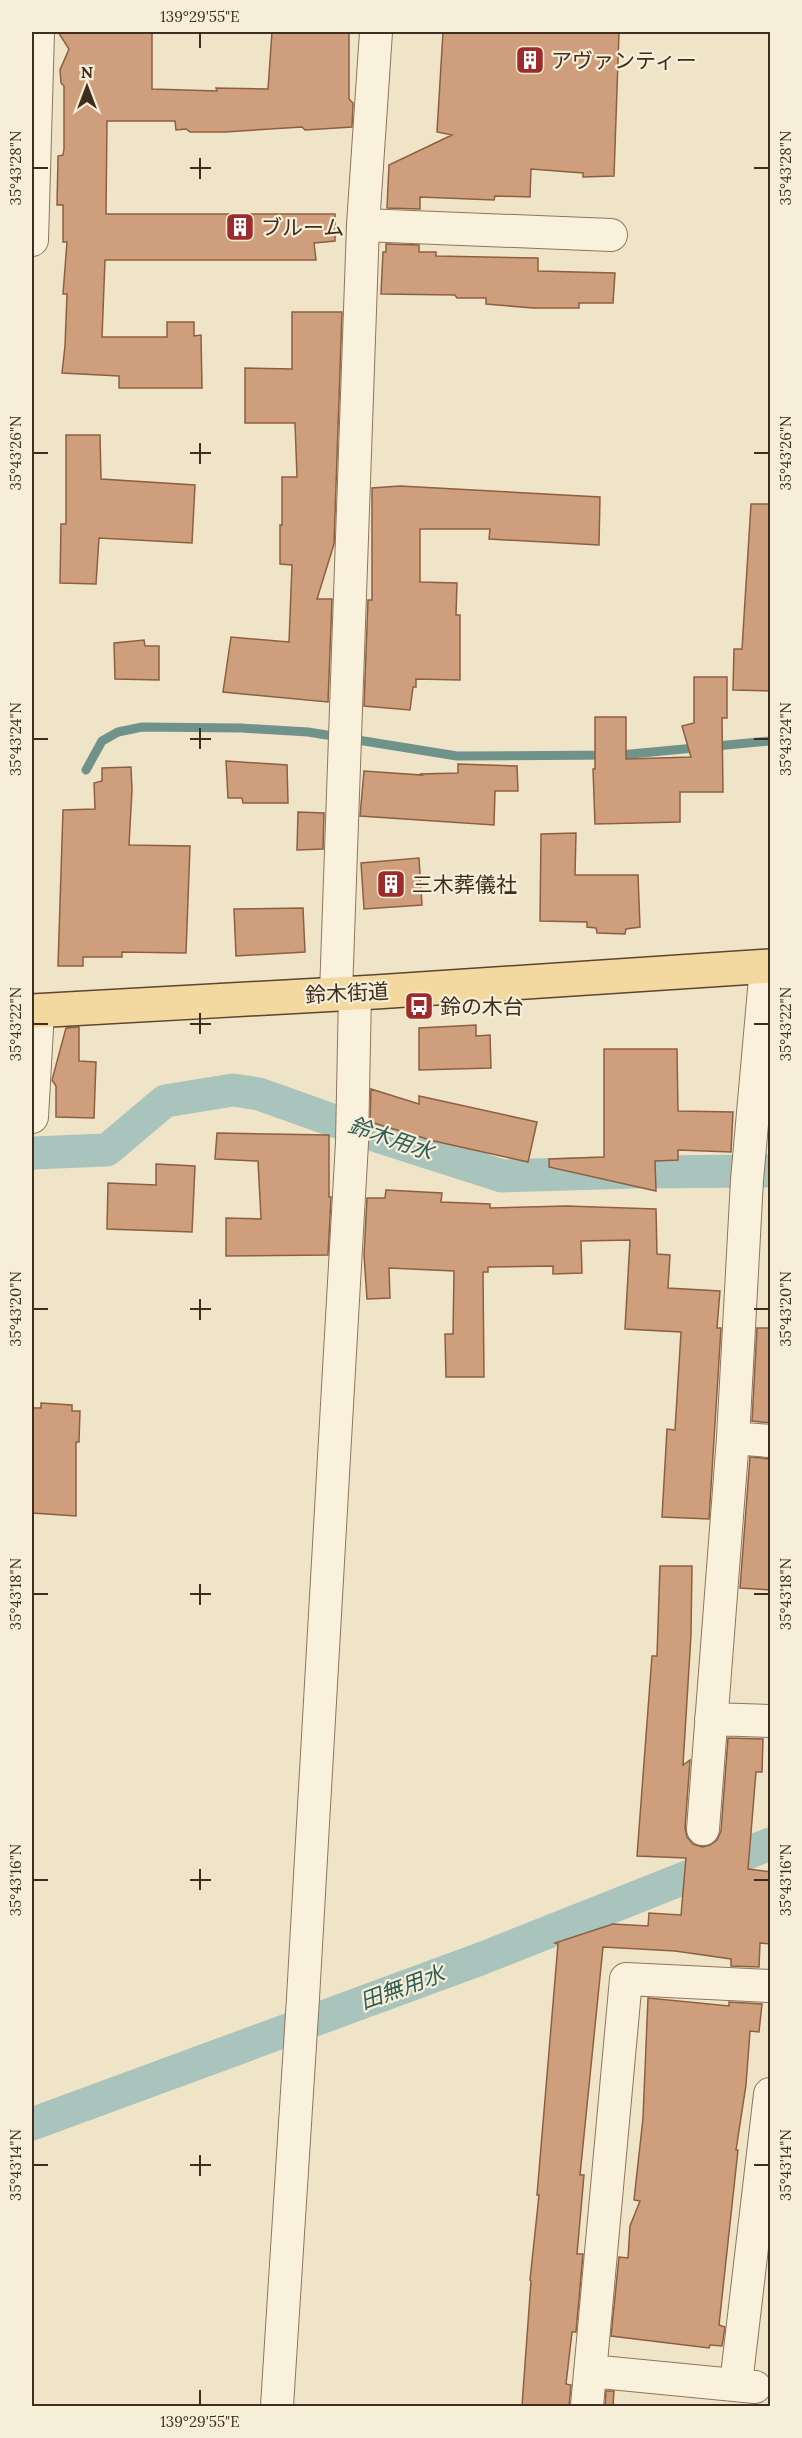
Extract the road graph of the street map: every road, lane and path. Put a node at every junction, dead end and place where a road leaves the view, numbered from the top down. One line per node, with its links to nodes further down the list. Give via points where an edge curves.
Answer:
1 (38, 32): 5 (street)
2 (376, 32): 3 (street)
3 (363, 225): 4 (street); 7 (street, via 344,758)
4 (611, 235)
5 (32, 240)
6 (768, 966): 7 (main road, 鈴木街道); 10 (street, via 749,1169)
7 (346, 993): 8 (main road, 鈴木街道); 18 (street, via 352,1129)
8 (35, 1011): 9 (street)
9 (32, 1117)
10 (733, 1438): 11 (street); 12 (street)
11 (771, 1441)
12 (711, 1719): 13 (street); 14 (street)
13 (771, 1721)
14 (703, 1829)
15 (771, 1986): 17 (street, via 626,1979)
16 (771, 2094): 17 (street, via 746,2385)
17 (590, 2371): 19 (street)
18 (278, 2406)
19 (587, 2406)

